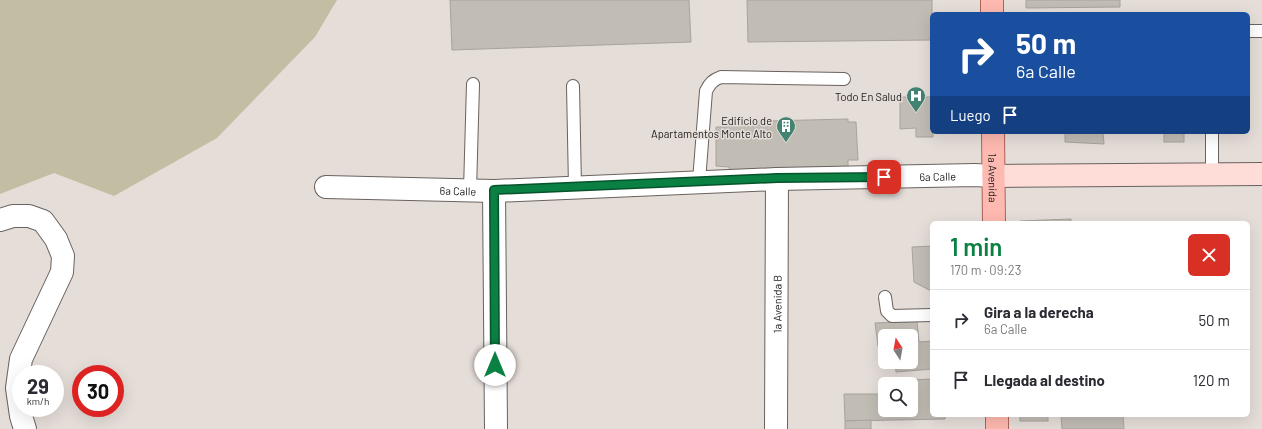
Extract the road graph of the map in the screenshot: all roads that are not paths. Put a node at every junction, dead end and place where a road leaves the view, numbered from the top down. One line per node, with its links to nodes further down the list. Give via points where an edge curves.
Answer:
1 (992, 0): 2 (main road)
2 (992, 12)
3 (1262, 31): 4 (lane)
4 (1250, 32)
5 (844, 79): 14 (lane, via 722,77 714,80 706,91)
6 (473, 84): 17 (lane)
7 (573, 86): 16 (lane)
8 (993, 134): 12 (main road, 1a Avenida)
9 (1212, 134): 11 (lane)
10 (1262, 174): 11 (street, 6a Calle)
11 (1212, 175): 12 (street, 6a Calle)
12 (993, 176): 13 (street, 6a Calle); 20 (main road, 1a Avenida)
13 (777, 178): 14 (street, 6a Calle); 26 (street, 1a Avenida B)
14 (699, 181): 16 (street, 6a Calle)
15 (326, 187): 17 (street, 6a Calle)
16 (575, 187): 18 (street, 6a Calle)
17 (470, 190): 18 (street, 6a Calle)
18 (494, 190): 25 (street)
19 (0, 220): 24 (street, via 13,216 29,216 43,221 56,239 63,256 62,272 21,359 17,388 20,416)
20 (994, 221)
21 (885, 297): 22 (lane, via 887,312 892,316)
22 (930, 315)
23 (997, 417): 27 (main road)
24 (25, 429)
25 (496, 429)
26 (776, 429)
27 (997, 429)

